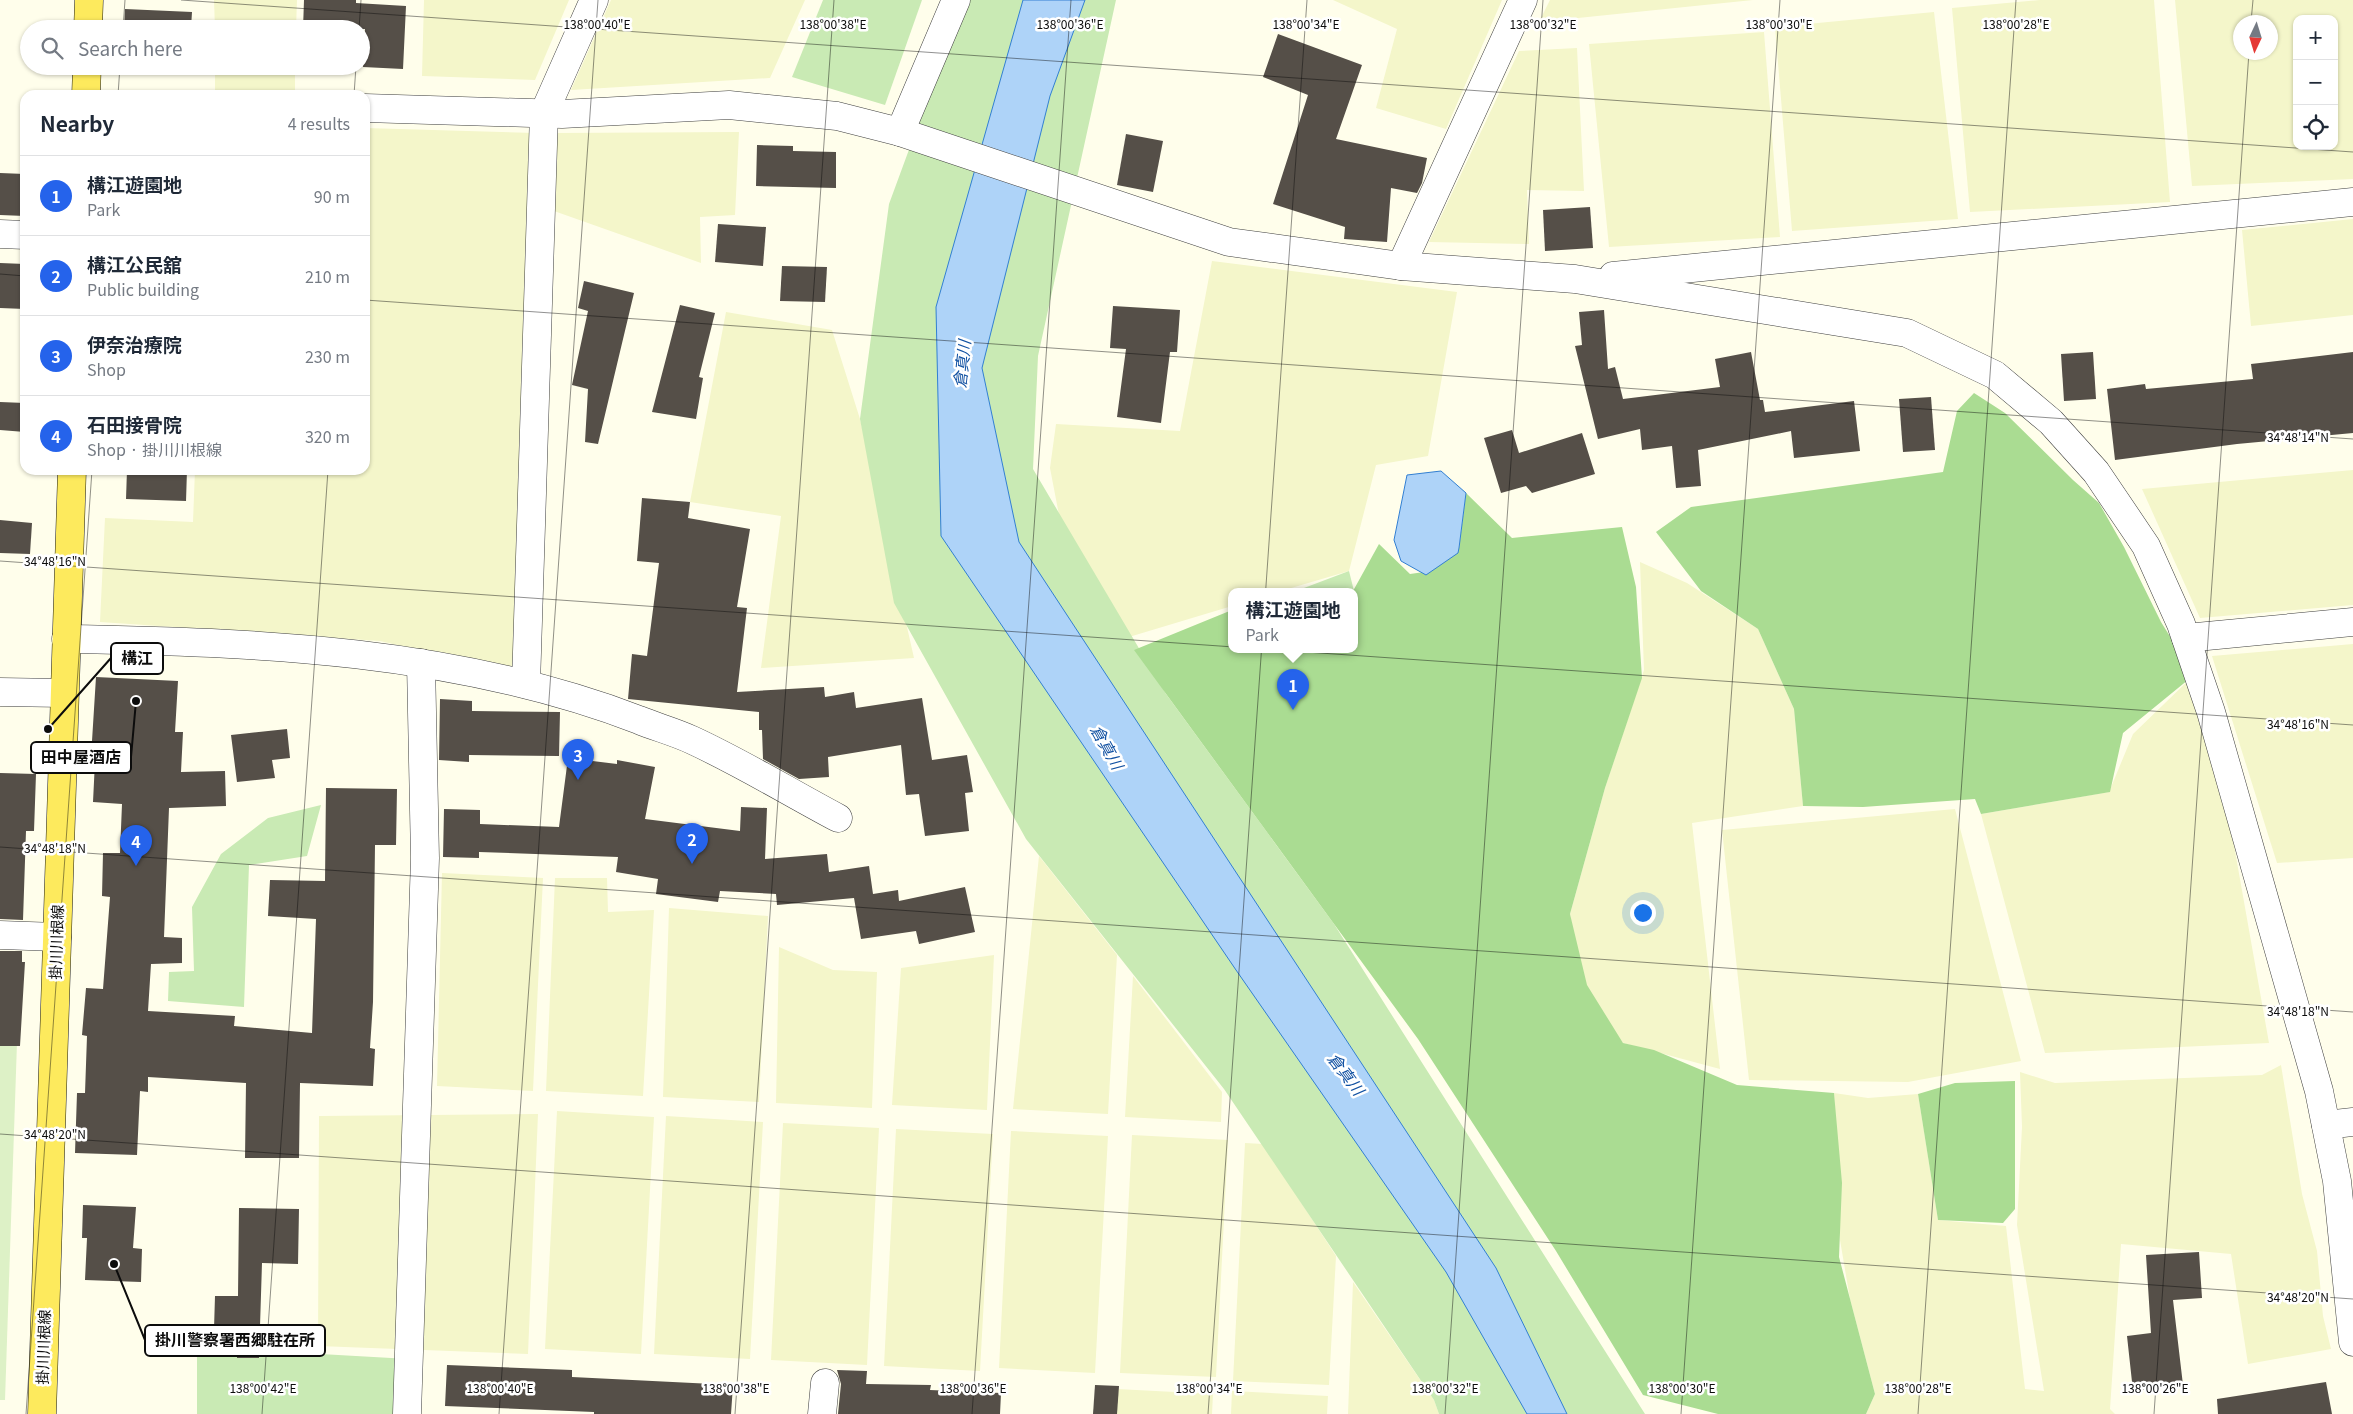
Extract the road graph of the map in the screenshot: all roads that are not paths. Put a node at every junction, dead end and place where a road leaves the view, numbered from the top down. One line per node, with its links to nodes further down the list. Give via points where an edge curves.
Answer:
1 (89, 0): 5 (main road)
2 (594, 0): 9 (street)
3 (956, 0): 10 (street)
4 (1523, 0): 14 (street)
5 (88, 20)
6 (87, 75): 7 (main road)
7 (86, 90)
8 (370, 108): 9 (street)
9 (544, 113): 10 (street, via 730,105 837,116); 21 (street)
10 (908, 135): 14 (street, via 1229,242)
11 (2353, 202): 15 (street)
12 (0, 234): 13 (street)
13 (20, 235)
14 (1401, 266): 15 (street)
15 (1575, 280): 18 (street, via 1907,333 1995,375 2051,422 2096,472 2146,546)
16 (72, 475): 19 (main road, 掛川川根線)
17 (2353, 622): 18 (street)
18 (2186, 638): 28 (street, via 2211,712)
19 (66, 639): 20 (street, via 302,648); 23 (main road, 掛川川根線)
20 (421, 663): 21 (street); 32 (street, via 425,858)
21 (526, 684): 24 (street, via 602,706 691,740)
22 (0, 692): 23 (street)
23 (63, 694): 26 (main road, 掛川川根線)
24 (838, 818)
25 (0, 935): 26 (street)
26 (57, 937): 31 (main road, 掛川川根線)
27 (2353, 1122): 28 (street)
28 (2326, 1125): 29 (street, via 2337,1181)
29 (2353, 1342)
30 (825, 1383): 33 (street)
31 (42, 1414)
32 (407, 1414)
33 (822, 1414)

